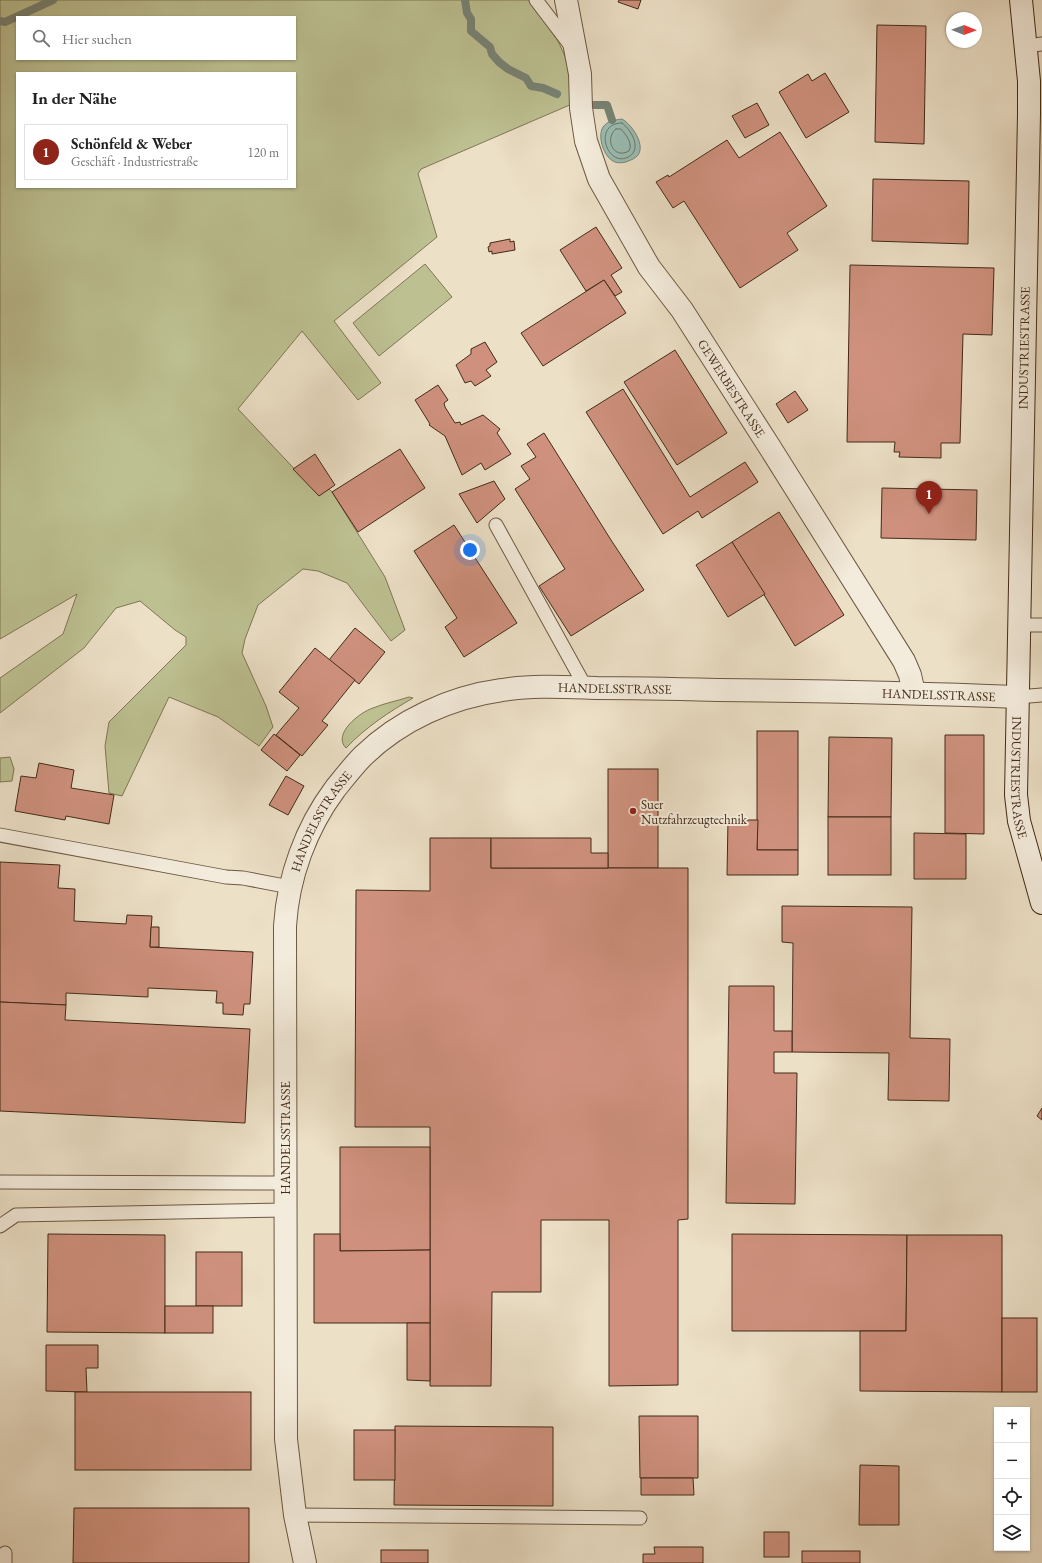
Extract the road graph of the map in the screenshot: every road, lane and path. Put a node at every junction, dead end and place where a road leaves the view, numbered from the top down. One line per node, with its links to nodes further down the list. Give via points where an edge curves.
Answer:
1 (536, 0): 5 (lane)
2 (566, 0): 5 (street, GEWERBESTRASSE)
3 (1022, 0): 4 (street, INDUSTRIESTRASSE)
4 (1034, 45): 7 (street, INDUSTRIESTRASSE, via 1029,82)
5 (578, 64): 10 (street, GEWERBESTRASSE, via 586,141 603,186 649,267 682,310 904,661)
6 (496, 525): 9 (lane)
7 (1018, 624): 8 (lane); 12 (street, INDUSTRIESTRASSE)
8 (1042, 625)
9 (586, 688): 10 (street, HANDELSSTRASSE); 14 (street, HANDELSSTRASSE, via 529,687 479,694 440,706 399,728 364,755 326,802 302,848)
10 (914, 693): 12 (street, HANDELSSTRASSE)
11 (1042, 695): 12 (lane, INDUSTRIESTRASSE)
12 (1017, 697): 15 (street, INDUSTRIESTRASSE, via 1016,795 1019,821)
13 (0, 835): 14 (lane)
14 (290, 887): 17 (street, HANDELSSTRASSE, via 285,947)
15 (1042, 903)
16 (0, 1182): 17 (lane)
17 (285, 1183): 18 (street, HANDELSSTRASSE)
18 (286, 1210): 19 (lane, via 16,1215); 20 (street, HANDELSSTRASSE, via 286,1439)
19 (0, 1226)
20 (295, 1516): 21 (lane); 22 (street, HANDELSSTRASSE)
21 (640, 1518)
22 (305, 1563)

